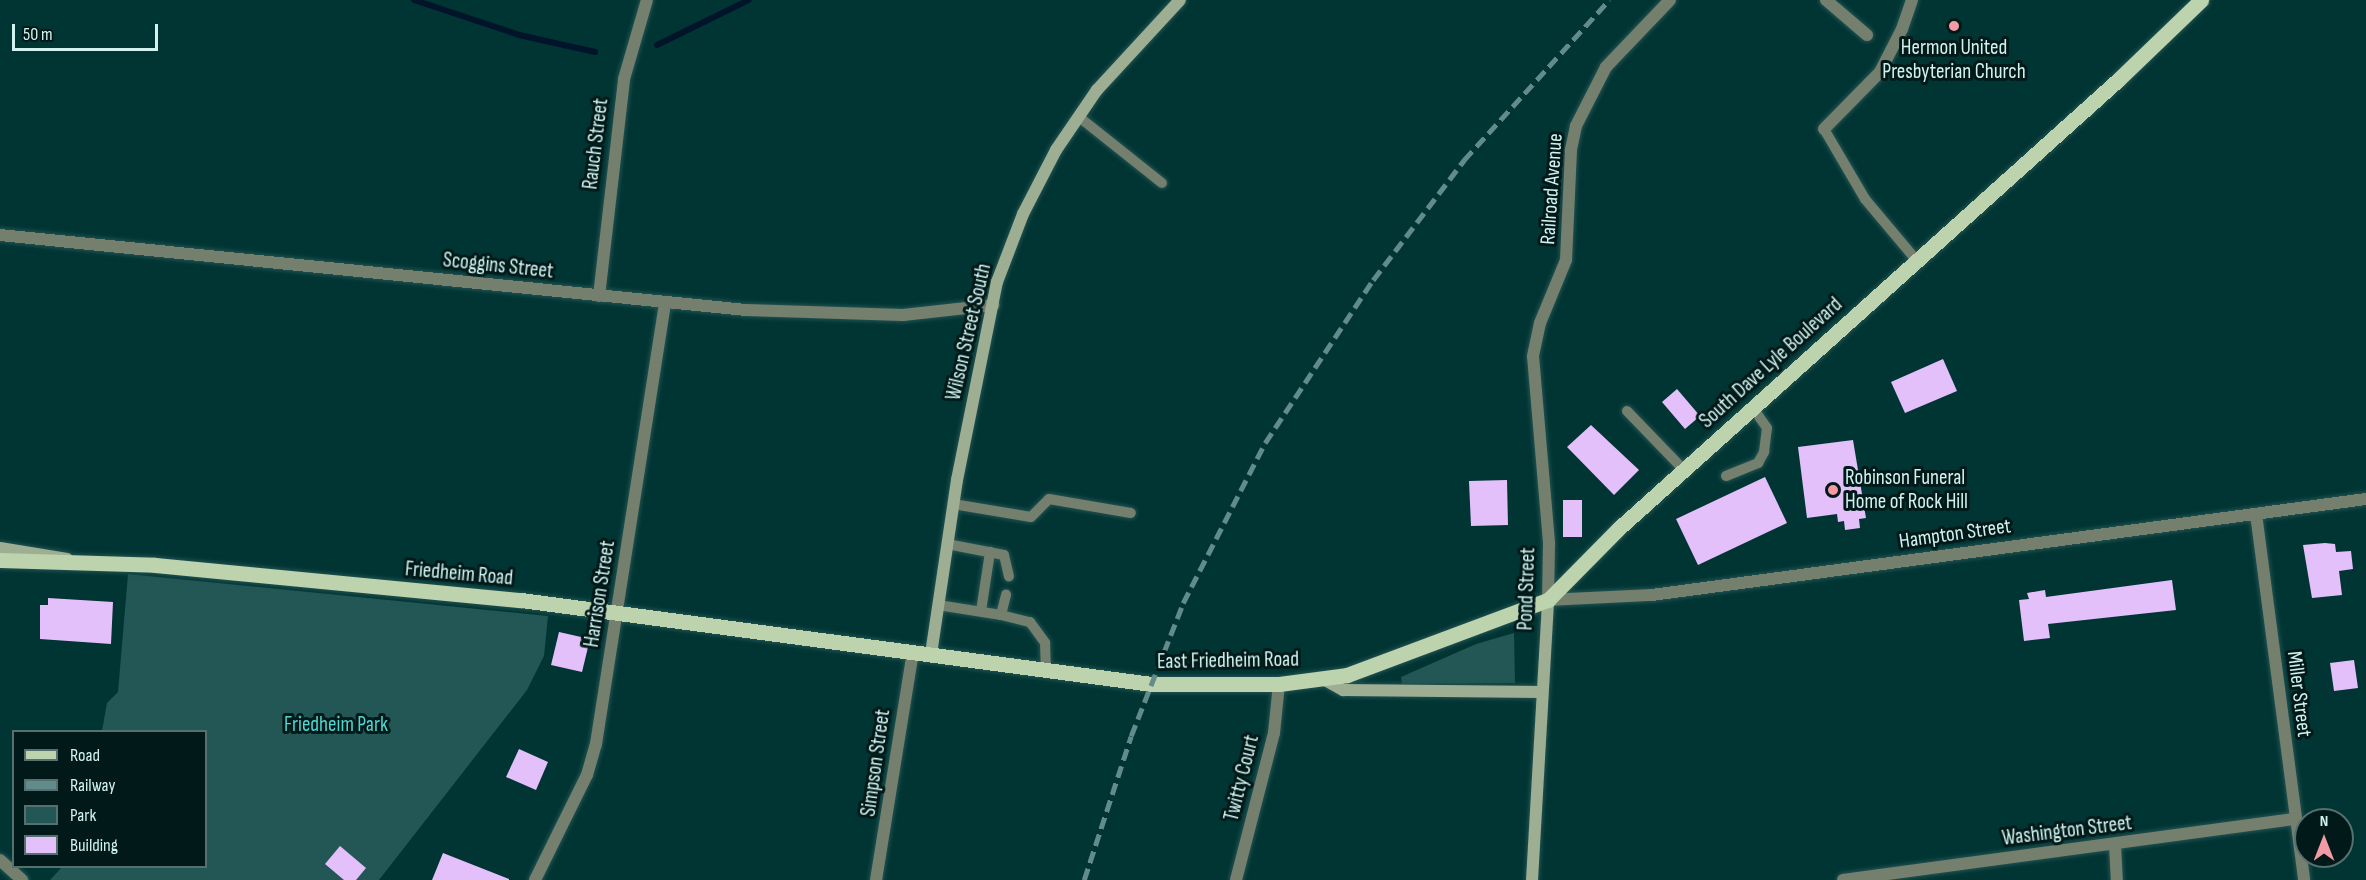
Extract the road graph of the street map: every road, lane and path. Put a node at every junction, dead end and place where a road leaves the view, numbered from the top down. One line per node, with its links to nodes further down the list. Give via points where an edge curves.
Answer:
1 (647, 0): 13 (street, Rauch Street, via 624,79)
2 (1180, 0): 8 (street, Wilson Street South, via 1097,90)
3 (1670, 0): 15 (street, Railroad Avenue, via 1606,67 1576,126 1571,150 1570,242)
4 (1826, 0): 7 (street)
5 (1912, 0): 9 (street, via 1880,72)
6 (2201, 0): 12 (main road, South Dave Lyle Boulevard)
7 (1867, 36)
8 (1079, 117): 10 (lane); 16 (street, Wilson Street South, via 1056,150 1023,214)
9 (1824, 129): 12 (lane, via 1865,199)
10 (1162, 183)
11 (0, 235): 13 (street, Scoggins Street)
12 (1917, 261): 17 (main road, South Dave Lyle Boulevard)
13 (599, 296): 14 (street, Scoggins Street)
14 (665, 302): 16 (street, Scoggins Street, via 805,314 892,315); 35 (street, Harrison Street)
15 (1549, 302): 32 (street, Pond Street, via 1533,356 1549,544)
16 (993, 305): 22 (street, Wilson Street South)
17 (1753, 408): 19 (main road, South Dave Lyle Boulevard); 20 (lane, via 1767,428 1764,452 1758,463)
18 (1627, 411): 19 (lane)
19 (1684, 470): 32 (main road, South Dave Lyle Boulevard)
20 (1726, 476)
21 (2366, 499): 24 (street, Hampton Street)
22 (953, 504): 23 (lane, via 1032,517 1049,499); 25 (street, Wilson Street South)
23 (1131, 513)
24 (2256, 514): 32 (street, Hampton Street, via 1652,595); 43 (street, Miller Street)
25 (947, 544): 27 (lane); 33 (street, Wilson Street South)
26 (0, 548): 28 (street, Friedheim Road, via 50,553)
27 (990, 552): 30 (lane, via 1004,555); 34 (lane)
28 (68, 559): 29 (main road); 35 (main road, Friedheim Road)
29 (0, 560)
30 (1009, 576)
31 (1006, 595): 36 (lane)
32 (1548, 600): 40 (main road, South Dave Lyle Boulevard, via 1472,626 1379,665); 42 (street, Pond Street)
33 (938, 605): 34 (lane); 38 (street, Wilson Street South)
34 (981, 611): 36 (lane)
35 (616, 612): 37 (main road, Friedheim Road); 48 (street, Harrison Street, via 592,759)
36 (1001, 615): 39 (lane, via 1030,622 1045,642)
37 (914, 652): 38 (main road, East Friedheim Road); 49 (street, Simpson Street)
38 (931, 654): 39 (main road, East Friedheim Road)
39 (1046, 670): 41 (main road, East Friedheim Road, via 1174,685)
40 (1325, 680): 41 (main road, East Friedheim Road); 42 (street, East Friedheim Road, via 1342,690)
41 (1279, 684): 50 (street, Twitty Court, via 1274,734)
42 (1542, 692): 51 (street, Pond Street)
43 (2295, 808)
44 (2294, 819): 45 (street, Washington Street)
45 (2115, 845): 52 (street, Washington Street); 53 (street)
46 (0, 860): 47 (street)
47 (22, 880)
48 (535, 880)
49 (876, 880)
50 (1236, 880)
51 (1532, 880)
52 (1844, 880)
53 (2117, 880)

